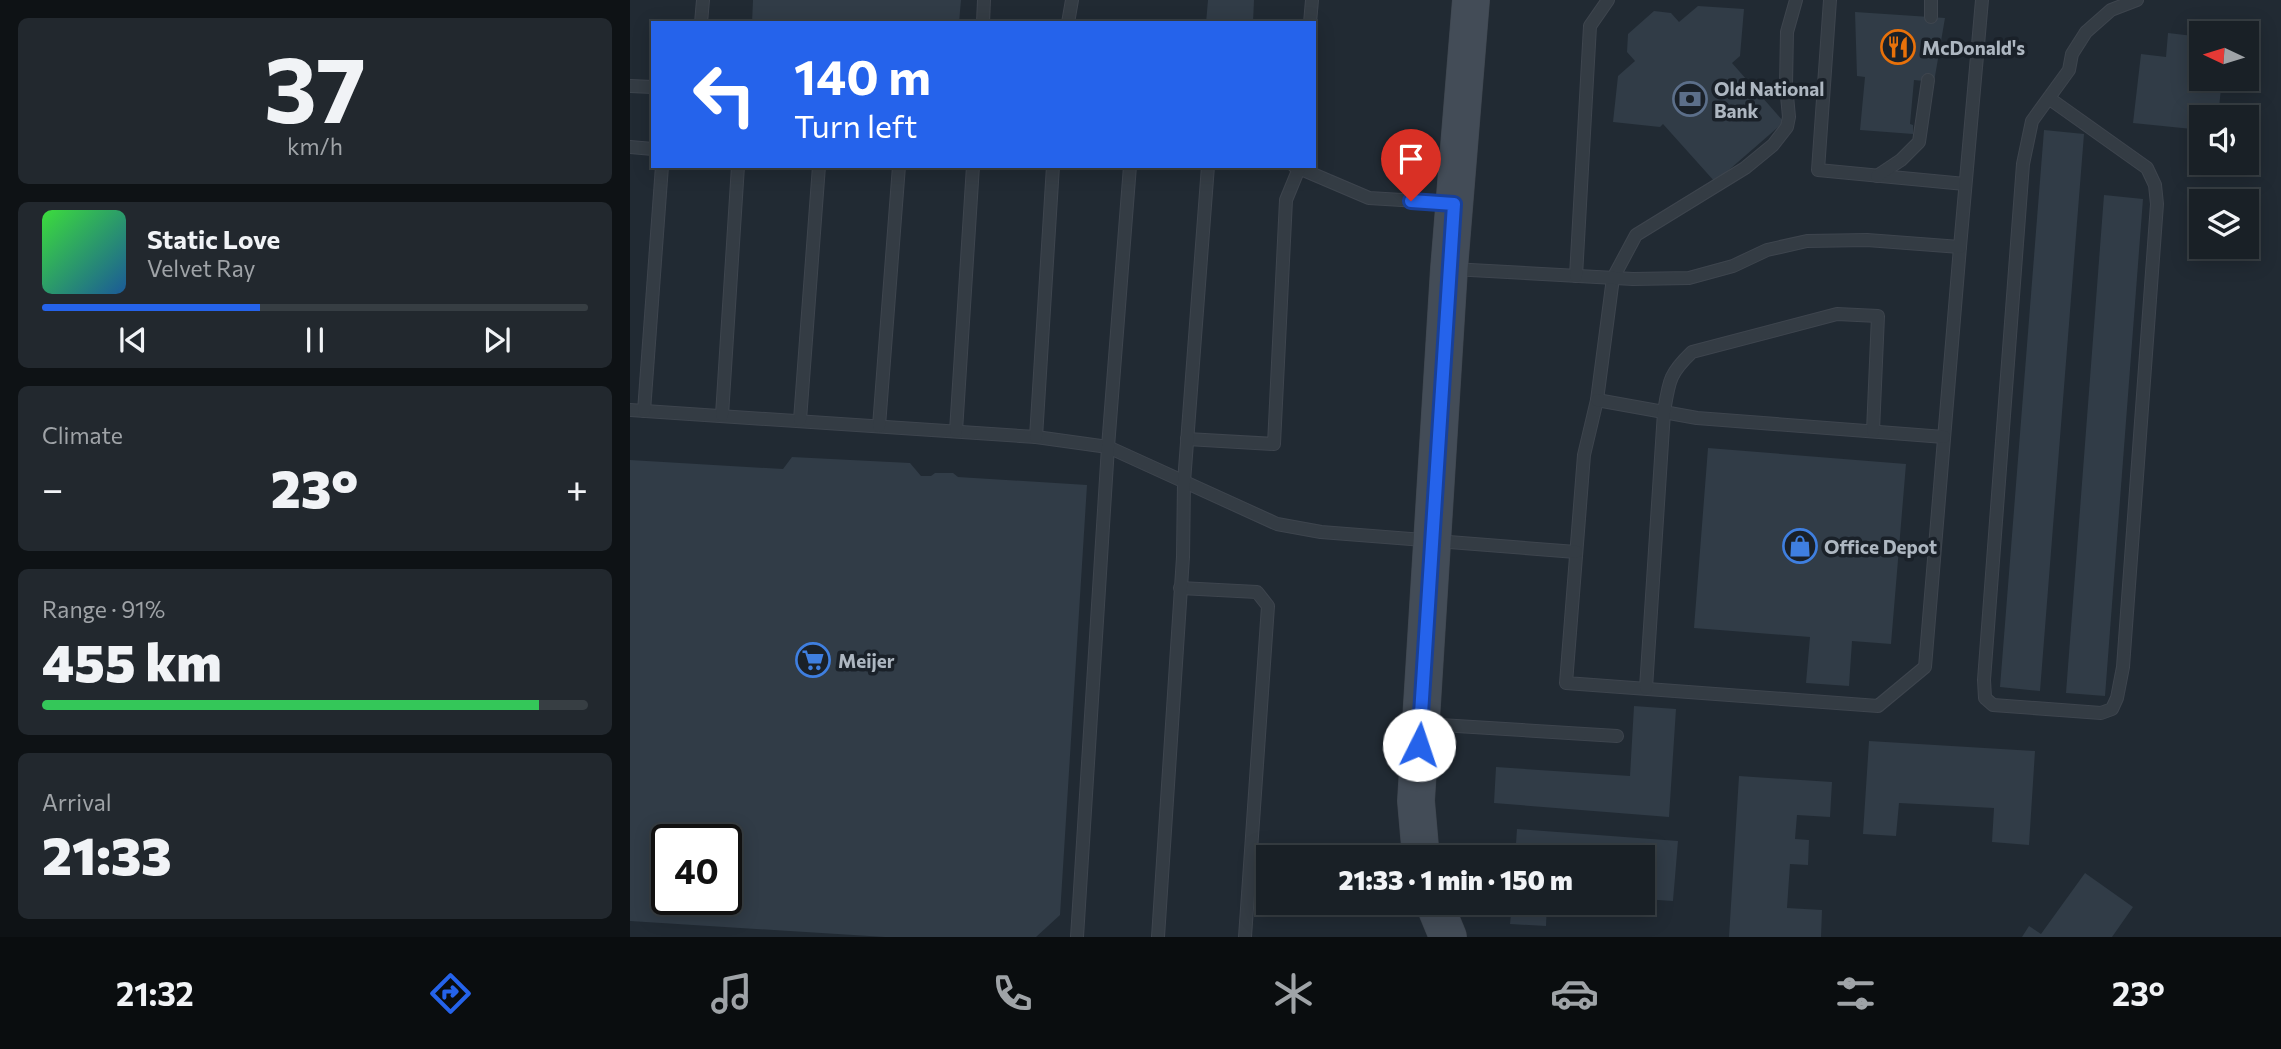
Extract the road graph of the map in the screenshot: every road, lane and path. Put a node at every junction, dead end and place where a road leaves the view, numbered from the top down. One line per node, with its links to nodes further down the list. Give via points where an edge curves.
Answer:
1 (702, 0): 13 (lane)
2 (984, 0): 14 (lane)
3 (1072, 0): 15 (lane)
4 (1312, 0): 16 (lane)
5 (1471, 0): 35 (street)
6 (1608, 0): 38 (lane, via 1590,26)
7 (1796, 0): 39 (lane, via 1787,32 1787,127 1745,168 1636,235)
8 (1830, 0): 33 (lane, via 1818,170)
9 (1931, 0): 12 (lane)
10 (1982, 0): 34 (lane)
11 (2137, 0): 20 (lane, via 2111,10 2086,32)
12 (1931, 16)
13 (701, 21)
14 (983, 21)
15 (1068, 21)
16 (1310, 21)
17 (1928, 80): 33 (lane, via 1919,142)
18 (630, 86): 19 (lane)
19 (651, 87)
20 (2050, 99): 20 (lane, via 2032,121 2023,164 1985,698 1993,705 2101,713 2112,709 2123,667 2157,204 2155,184 2147,169)
21 (630, 147): 22 (lane)
22 (651, 149)
23 (662, 168): 42 (lane)
24 (738, 168): 44 (lane)
25 (819, 168): 45 (lane)
26 (899, 168): 46 (lane)
27 (973, 168): 47 (lane)
28 (1053, 168): 49 (lane)
29 (1130, 168): 52 (lane)
30 (1208, 168): 51 (lane)
31 (1298, 168): 51 (lane, via 1286,200 1274,444)
32 (1300, 168): 35 (lane, via 1368,198)
33 (1877, 176): 34 (lane)
34 (1965, 184): 36 (lane)
35 (1454, 204): 37 (street)
36 (1960, 247): 39 (lane, via 1807,241 1689,278); 50 (lane)
37 (1449, 269): 38 (lane); 54 (street)
38 (1576, 276): 39 (lane)
39 (1613, 278): 40 (lane)
40 (1597, 400): 43 (lane); 55 (lane, via 1584,455)
41 (630, 410): 42 (lane)
42 (644, 411): 44 (lane)
43 (1664, 412): 48 (lane); 48 (lane, via 1675,367 1692,352 1837,314 1878,316); 57 (lane)
44 (722, 415): 45 (lane)
45 (800, 420): 46 (lane)
46 (879, 426): 47 (lane)
47 (956, 431): 49 (lane)
48 (1873, 431): 50 (lane)
49 (1036, 437): 52 (lane)
50 (1944, 437): 57 (lane, via 1925,667 1878,706)
51 (1187, 439): 53 (lane)
52 (1108, 447): 53 (lane); 62 (lane)
53 (1184, 482): 54 (lane, via 1277,524); 56 (lane)
54 (1432, 539): 55 (lane); 58 (street)
55 (1576, 552): 57 (lane, via 1566,682)
56 (1180, 588): 63 (lane); 64 (lane, via 1257,592 1268,606)
57 (1646, 688)
58 (1421, 723): 59 (lane); 60 (street, via 1416,801)
59 (1617, 736)
60 (1420, 845)
61 (1439, 915): 65 (street)
62 (1077, 937)
63 (1158, 937)
64 (1245, 937)
65 (1448, 937)

